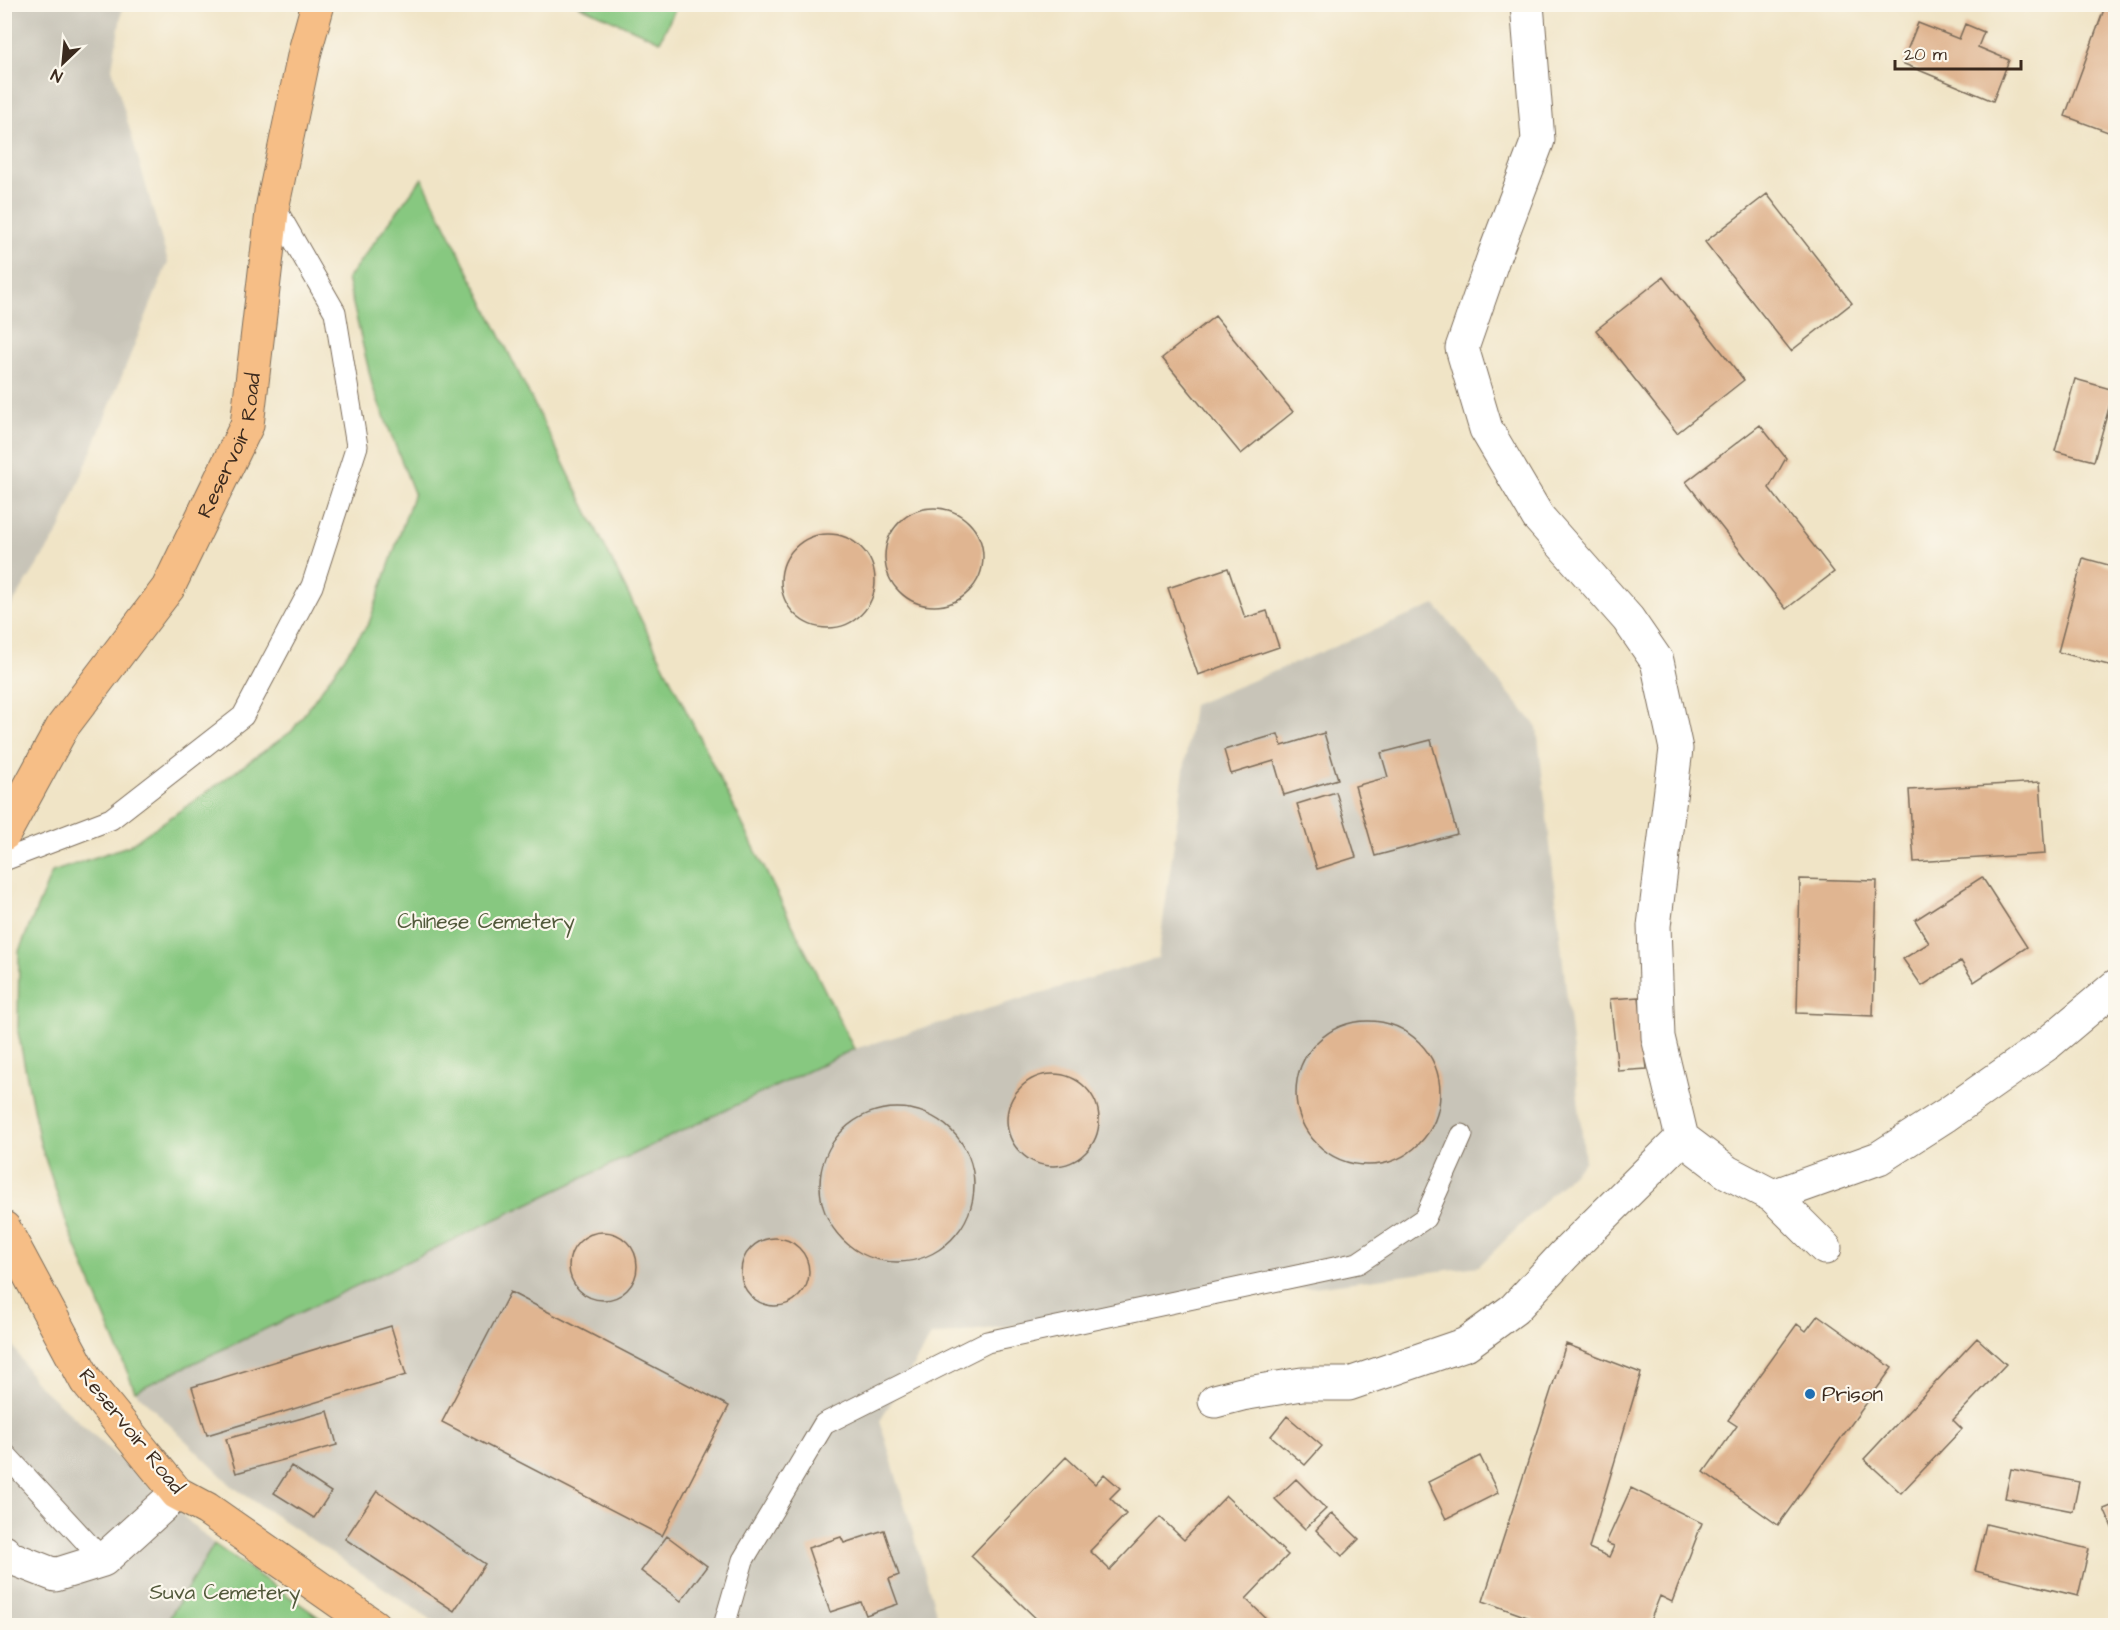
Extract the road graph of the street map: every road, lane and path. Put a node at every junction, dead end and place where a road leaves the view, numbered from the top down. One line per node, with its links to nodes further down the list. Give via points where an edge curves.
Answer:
1 (318, 4): 3 (highway, Reservoir Road)
2 (1527, 4): 8 (street, via 1538,140 1462,348 1486,429 1538,518 1628,619 1657,661 1676,749 1654,926 1658,1037)
3 (273, 204): 4 (highway, Reservoir Road, via 247,425 168,588 63,726); 5 (lane, via 335,312 357,446 312,586 243,716 111,819)
4 (4, 834)
5 (4, 860)
6 (2115, 986): 9 (street, via 2047,1044 1879,1158)
7 (1462, 1135): 18 (lane, via 1425,1218 1358,1263 987,1342 824,1424 743,1560)
8 (1682, 1138): 9 (street, via 1727,1172); 12 (street, via 1514,1309 1466,1344 1349,1384 1302,1383)
9 (1773, 1196): 11 (street)
10 (4, 1228): 14 (highway, Reservoir Road, via 86,1381)
11 (1824, 1248)
12 (1215, 1401)
13 (4, 1453): 16 (lane)
14 (177, 1493): 16 (street); 17 (highway, Reservoir Road, via 207,1509)
15 (4, 1552): 16 (street, via 55,1575)
16 (103, 1560)
17 (375, 1626)
18 (724, 1626)

